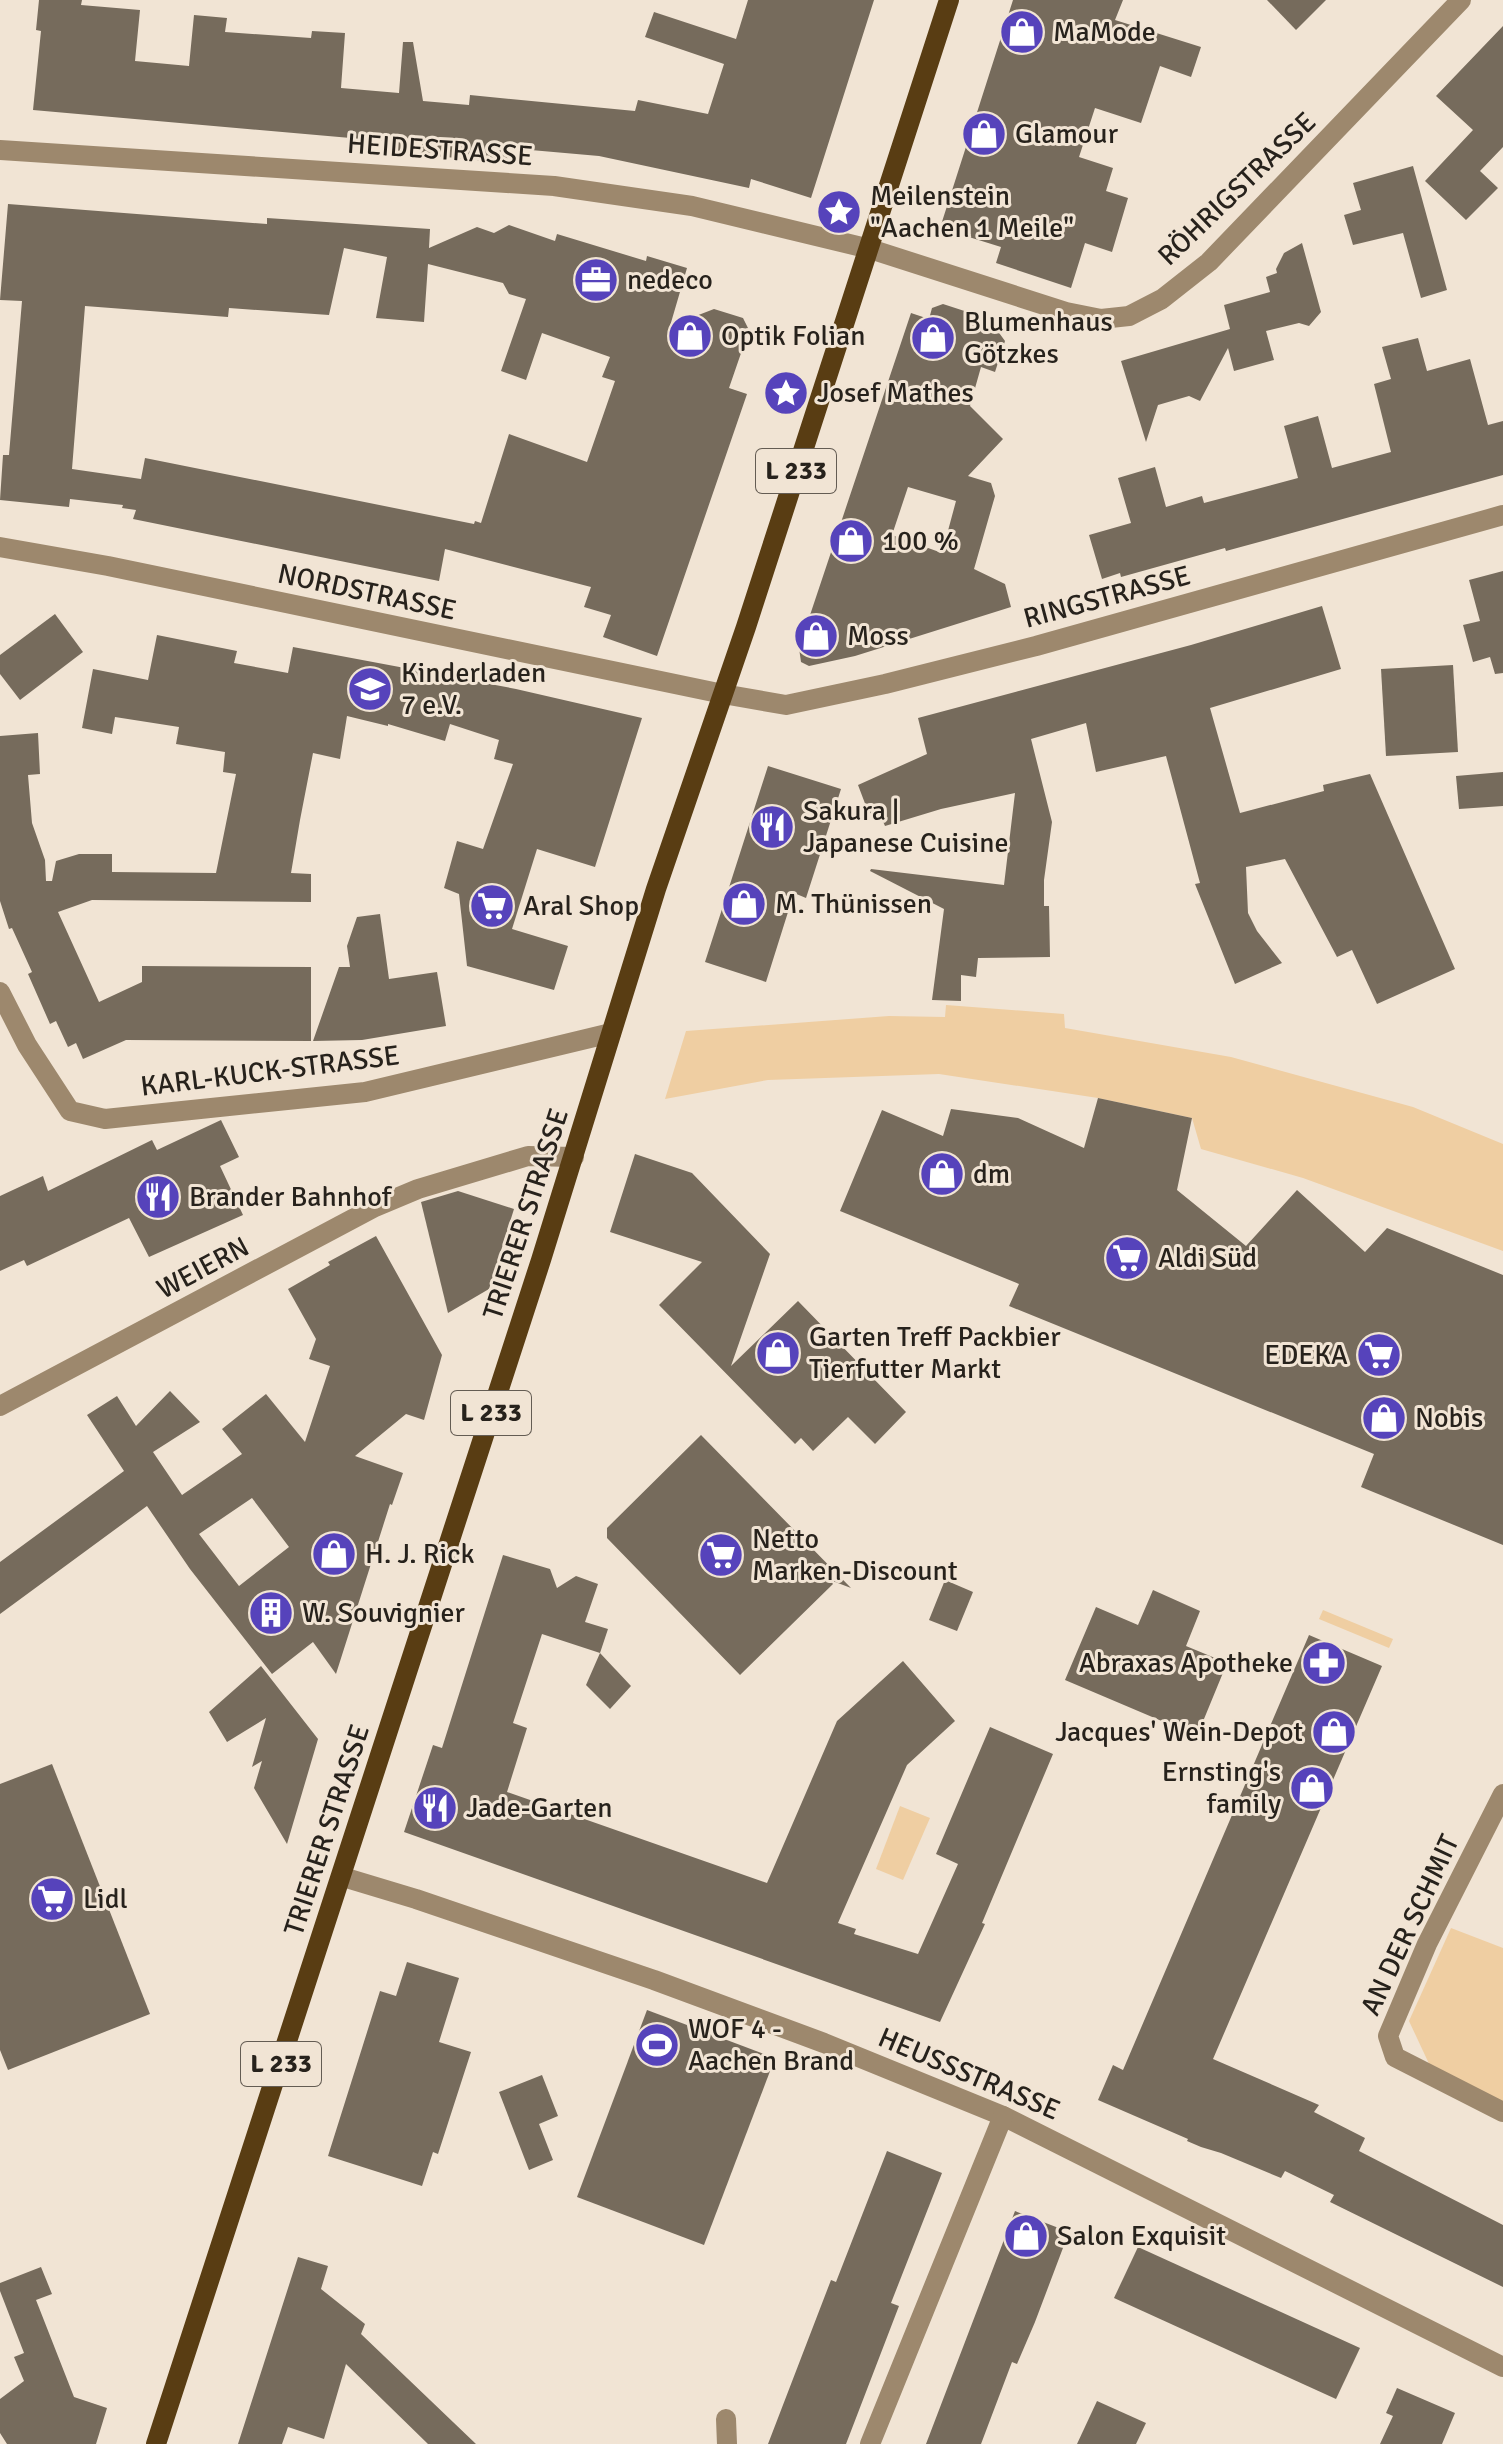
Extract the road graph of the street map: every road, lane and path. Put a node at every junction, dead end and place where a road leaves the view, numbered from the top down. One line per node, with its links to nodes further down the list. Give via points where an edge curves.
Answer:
1 (949, 0): 4 (main road, TRIERER STRASSE / L 233)
2 (1461, 0): 4 (street, RÖHRIGSTRASSE, via 1209,262 1162,299 1129,316 1101,319 1066,312)
3 (0, 150): 4 (street, HEIDESTRASSE, via 554,186 692,206)
4 (870, 249): 7 (main road, TRIERER STRASSE / L 233)
5 (1503, 515): 7 (street, RINGSTRASSE, via 885,684 786,705)
6 (0, 547): 7 (street, NORDSTRASSE)
7 (723, 694): 9 (main road, TRIERER STRASSE / L 233)
8 (0, 992): 9 (street, KARL-KUCK-STRASSE, via 70,1111 105,1119 365,1092)
9 (611, 1033): 10 (main road, TRIERER STRASSE / L 233)
10 (574, 1157): 11 (street, WEIERN, via 528,1156 375,1207); 13 (main road, TRIERER STRASSE / L 233)
11 (0, 1406)
12 (1503, 1794): 14 (street, AN DER SCHMIT, via 1427,1944 1388,2036 1395,2057)
13 (343, 1877): 15 (street, HEUSSSTRASSE, via 654,1980); 18 (main road, TRIERER STRASSE / L 233)
14 (1503, 2112)
15 (1003, 2116): 16 (street, HEUSSSTRASSE); 20 (street)
16 (1503, 2367)
17 (726, 2419): 19 (street)
18 (156, 2444)
19 (727, 2444)
20 (870, 2444)

